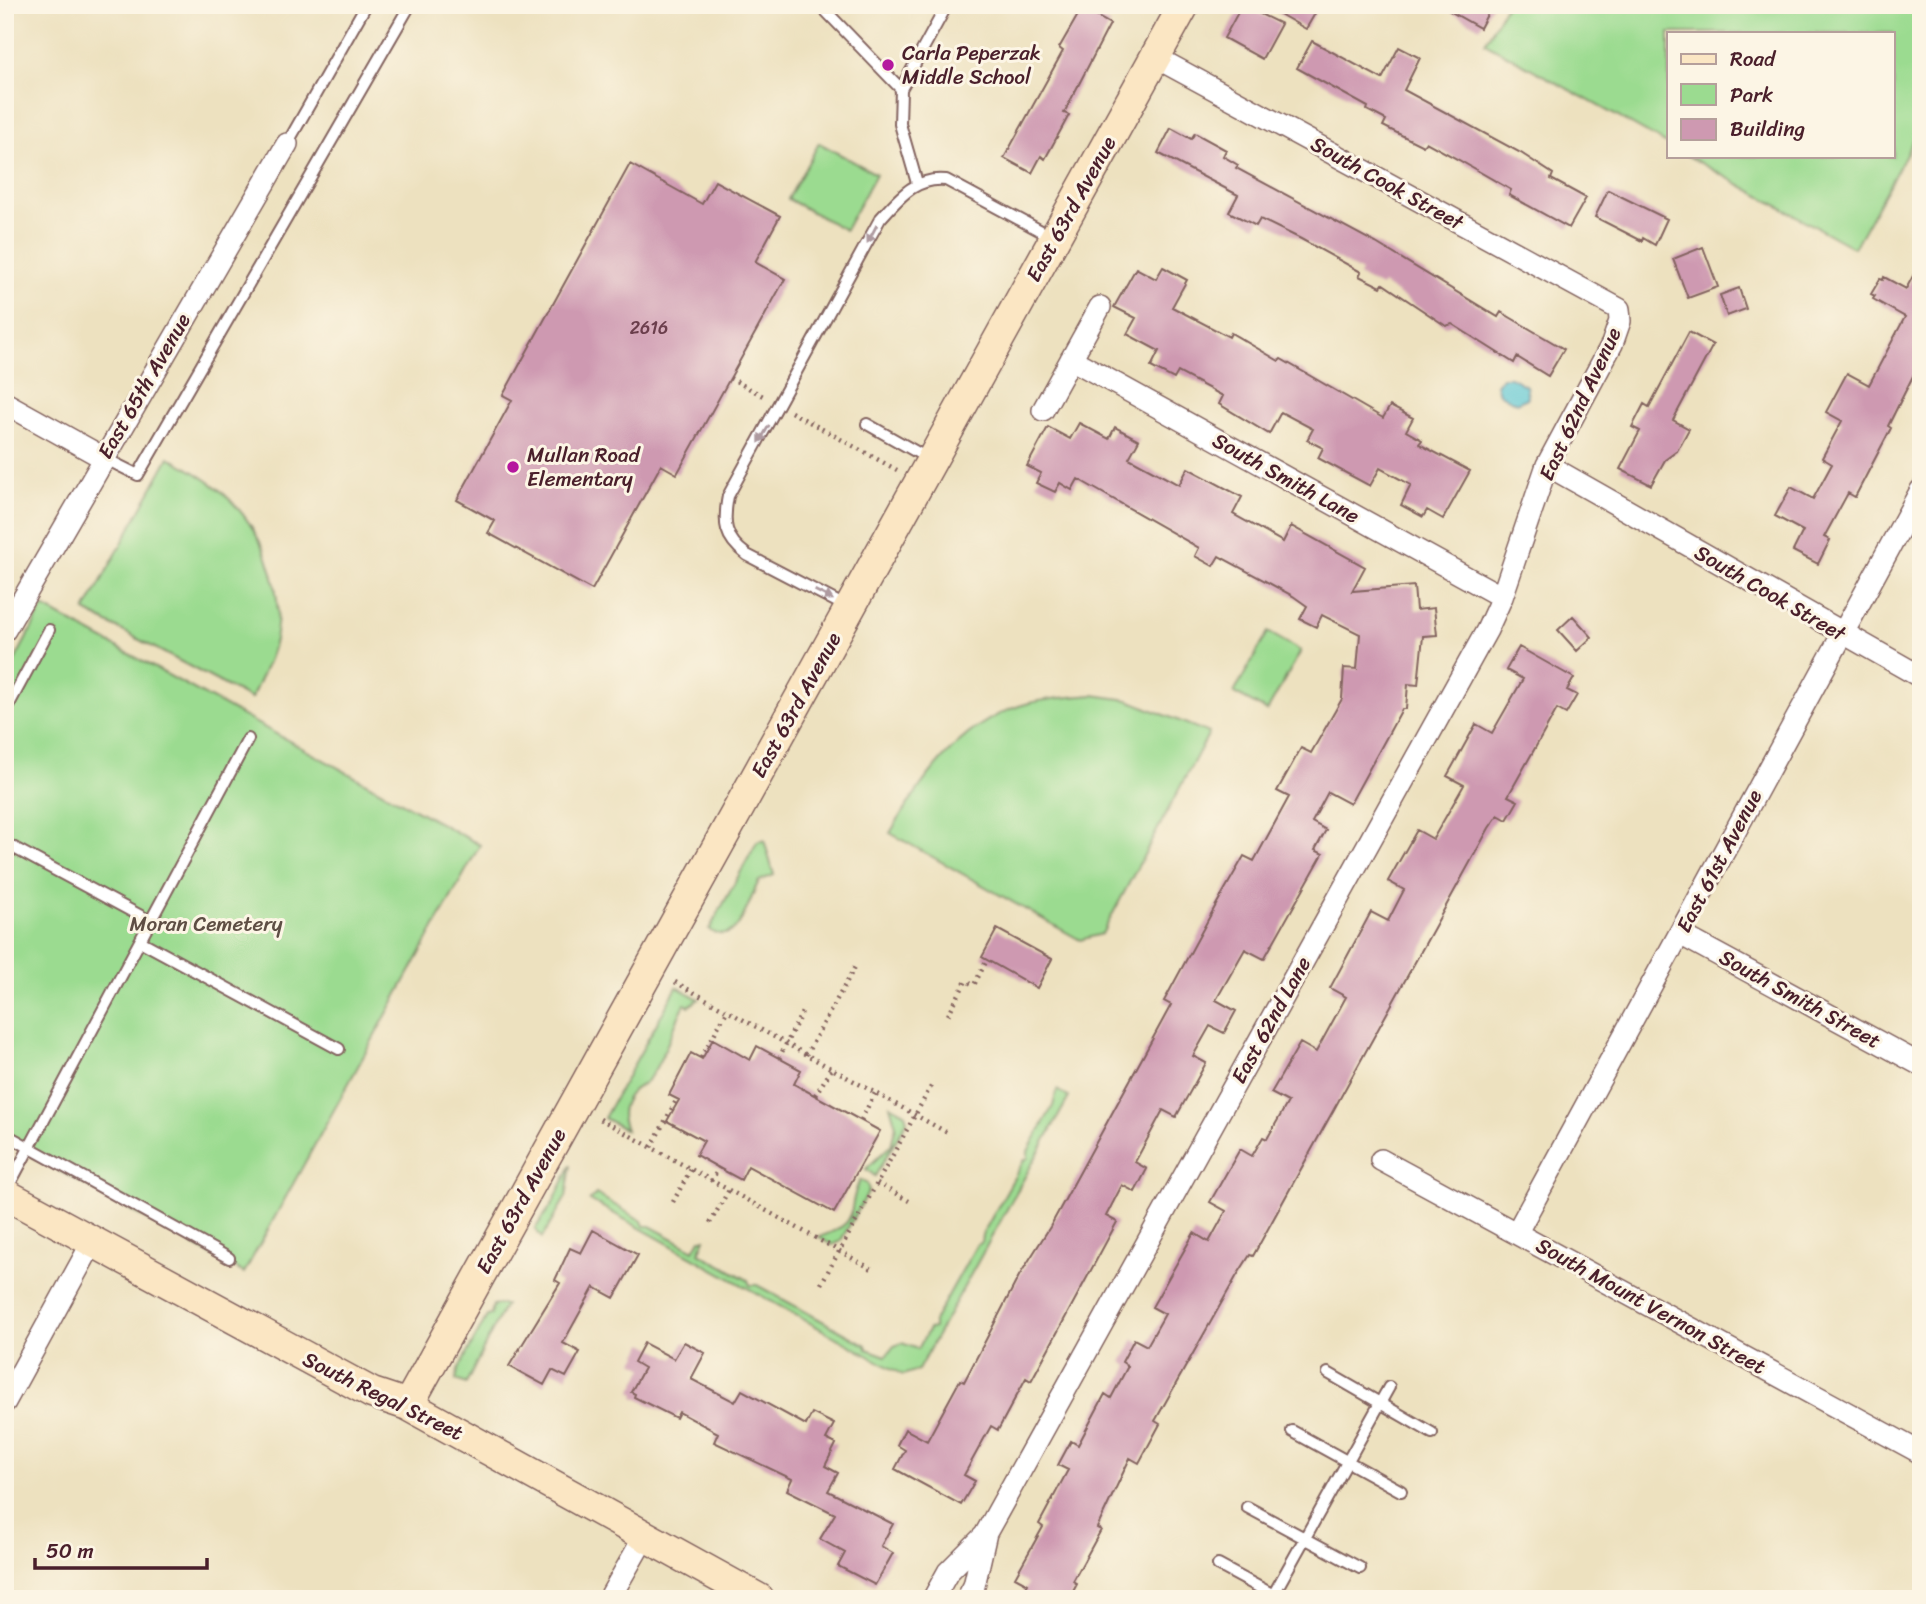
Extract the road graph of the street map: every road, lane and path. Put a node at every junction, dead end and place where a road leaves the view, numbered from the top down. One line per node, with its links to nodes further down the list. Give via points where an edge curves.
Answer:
1 (366, 5): 8 (lane)
2 (410, 5): 19 (lane, via 138,475)
3 (820, 5): 7 (lane)
4 (947, 5): 7 (lane)
5 (1184, 5): 6 (street, East 63rd Avenue)
6 (1156, 57): 10 (street, East 63rd Avenue); 12 (street, South Cook Street)
7 (901, 89): 9 (lane, via 900,124)
8 (286, 144): 19 (street, East 65th Avenue)
9 (917, 183): 10 (lane, via 946,180); 16 (lane, one-way to 16, via 880,219)
10 (1055, 238): 20 (street, East 63rd Avenue)
11 (1100, 307): 13 (street)
12 (1619, 309): 21 (street, East 62nd Avenue, via 1612,344)
13 (1071, 359): 17 (street); 25 (street, South Smith Lane)
14 (730, 378): 16 (path)
15 (5, 403): 19 (street)
16 (780, 405): 22 (path); 26 (lane, one-way to 26, via 728,496 726,533 747,555)
17 (1043, 410)
18 (867, 424): 20 (lane)
19 (102, 457): 27 (street, East 65th Avenue)
20 (932, 460): 26 (street, East 63rd Avenue)
21 (1547, 466): 24 (street, East 62nd Avenue); 29 (street, South Cook Street)
22 (901, 472)
23 (1921, 490): 29 (street, East 61st Avenue)
24 (1537, 499): 25 (street, East 62nd Lane)
25 (1502, 597): 88 (street, East 62nd Lane)
26 (849, 608): 81 (street, East 63rd Avenue)
27 (5, 630)
28 (49, 630): 31 (lane)
29 (1842, 634): 30 (street, South Cook Street); 35 (street, East 61st Avenue)
30 (1921, 677)
31 (5, 712)
32 (248, 739): 34 (lane)
33 (5, 843): 34 (lane)
34 (150, 921): 36 (lane)
35 (1680, 933): 48 (street, South Smith Street); 71 (street, East 61st Avenue)
36 (140, 940): 44 (lane); 59 (lane)
37 (987, 960): 42 (path, via 974,985 966,981)
38 (856, 965): 45 (path)
39 (675, 982): 41 (path)
40 (803, 1010): 43 (path)
41 (727, 1011): 43 (path); 46 (path)
42 (948, 1015)
43 (787, 1044): 45 (path); 47 (path)
44 (339, 1049)
45 (806, 1055): 49 (path)
46 (701, 1058)
47 (779, 1058)
48 (1921, 1065)
49 (832, 1069): 51 (path); 52 (path)
50 (933, 1083): 54 (path)
51 (875, 1093): 54 (path); 56 (path)
52 (815, 1095)
53 (677, 1099): 60 (path)
54 (915, 1115): 57 (path); 65 (path)
55 (600, 1119): 60 (path)
56 (860, 1120)
57 (946, 1132)
58 (5, 1134): 59 (lane)
59 (29, 1147): 67 (lane); 74 (lane)
60 (651, 1147): 63 (path)
61 (1381, 1160): 71 (street, South Mount Vernon Street)
62 (719, 1168): 64 (path)
63 (691, 1169): 64 (path); 69 (path)
64 (711, 1181): 66 (path)
65 (877, 1183): 68 (path); 73 (path)
66 (729, 1191): 70 (path); 73 (path)
67 (5, 1193): 72 (street, South Regal Street)
68 (909, 1201)
69 (673, 1202)
70 (710, 1223)
71 (1517, 1232): 84 (street, South Mount Vernon Street)
72 (92, 1243): 79 (street); 81 (street, South Regal Street, via 372,1393)
73 (839, 1252): 75 (path); 76 (path)
74 (229, 1258)
75 (872, 1269)
76 (821, 1284)
77 (1328, 1373): 80 (lane)
78 (1389, 1387): 80 (lane)
79 (5, 1402)
80 (1380, 1403): 83 (lane); 85 (lane)
81 (408, 1405): 89 (street, South Regal Street)
82 (1292, 1431): 85 (lane)
83 (1432, 1433)
84 (1921, 1453)
85 (1347, 1462): 86 (lane); 90 (lane)
86 (1401, 1491)
87 (1247, 1507): 90 (lane)
88 (986, 1533): 96 (street, East 62nd Lane, via 948,1572); 97 (street, East 62nd Lane)
89 (646, 1534): 94 (street); 95 (street, South Regal Street)
90 (1305, 1538): 92 (lane); 93 (lane)
91 (1218, 1565): 93 (lane)
92 (1360, 1568)
93 (1275, 1597)
94 (609, 1599)
95 (759, 1599)
96 (933, 1599)
97 (967, 1599)

